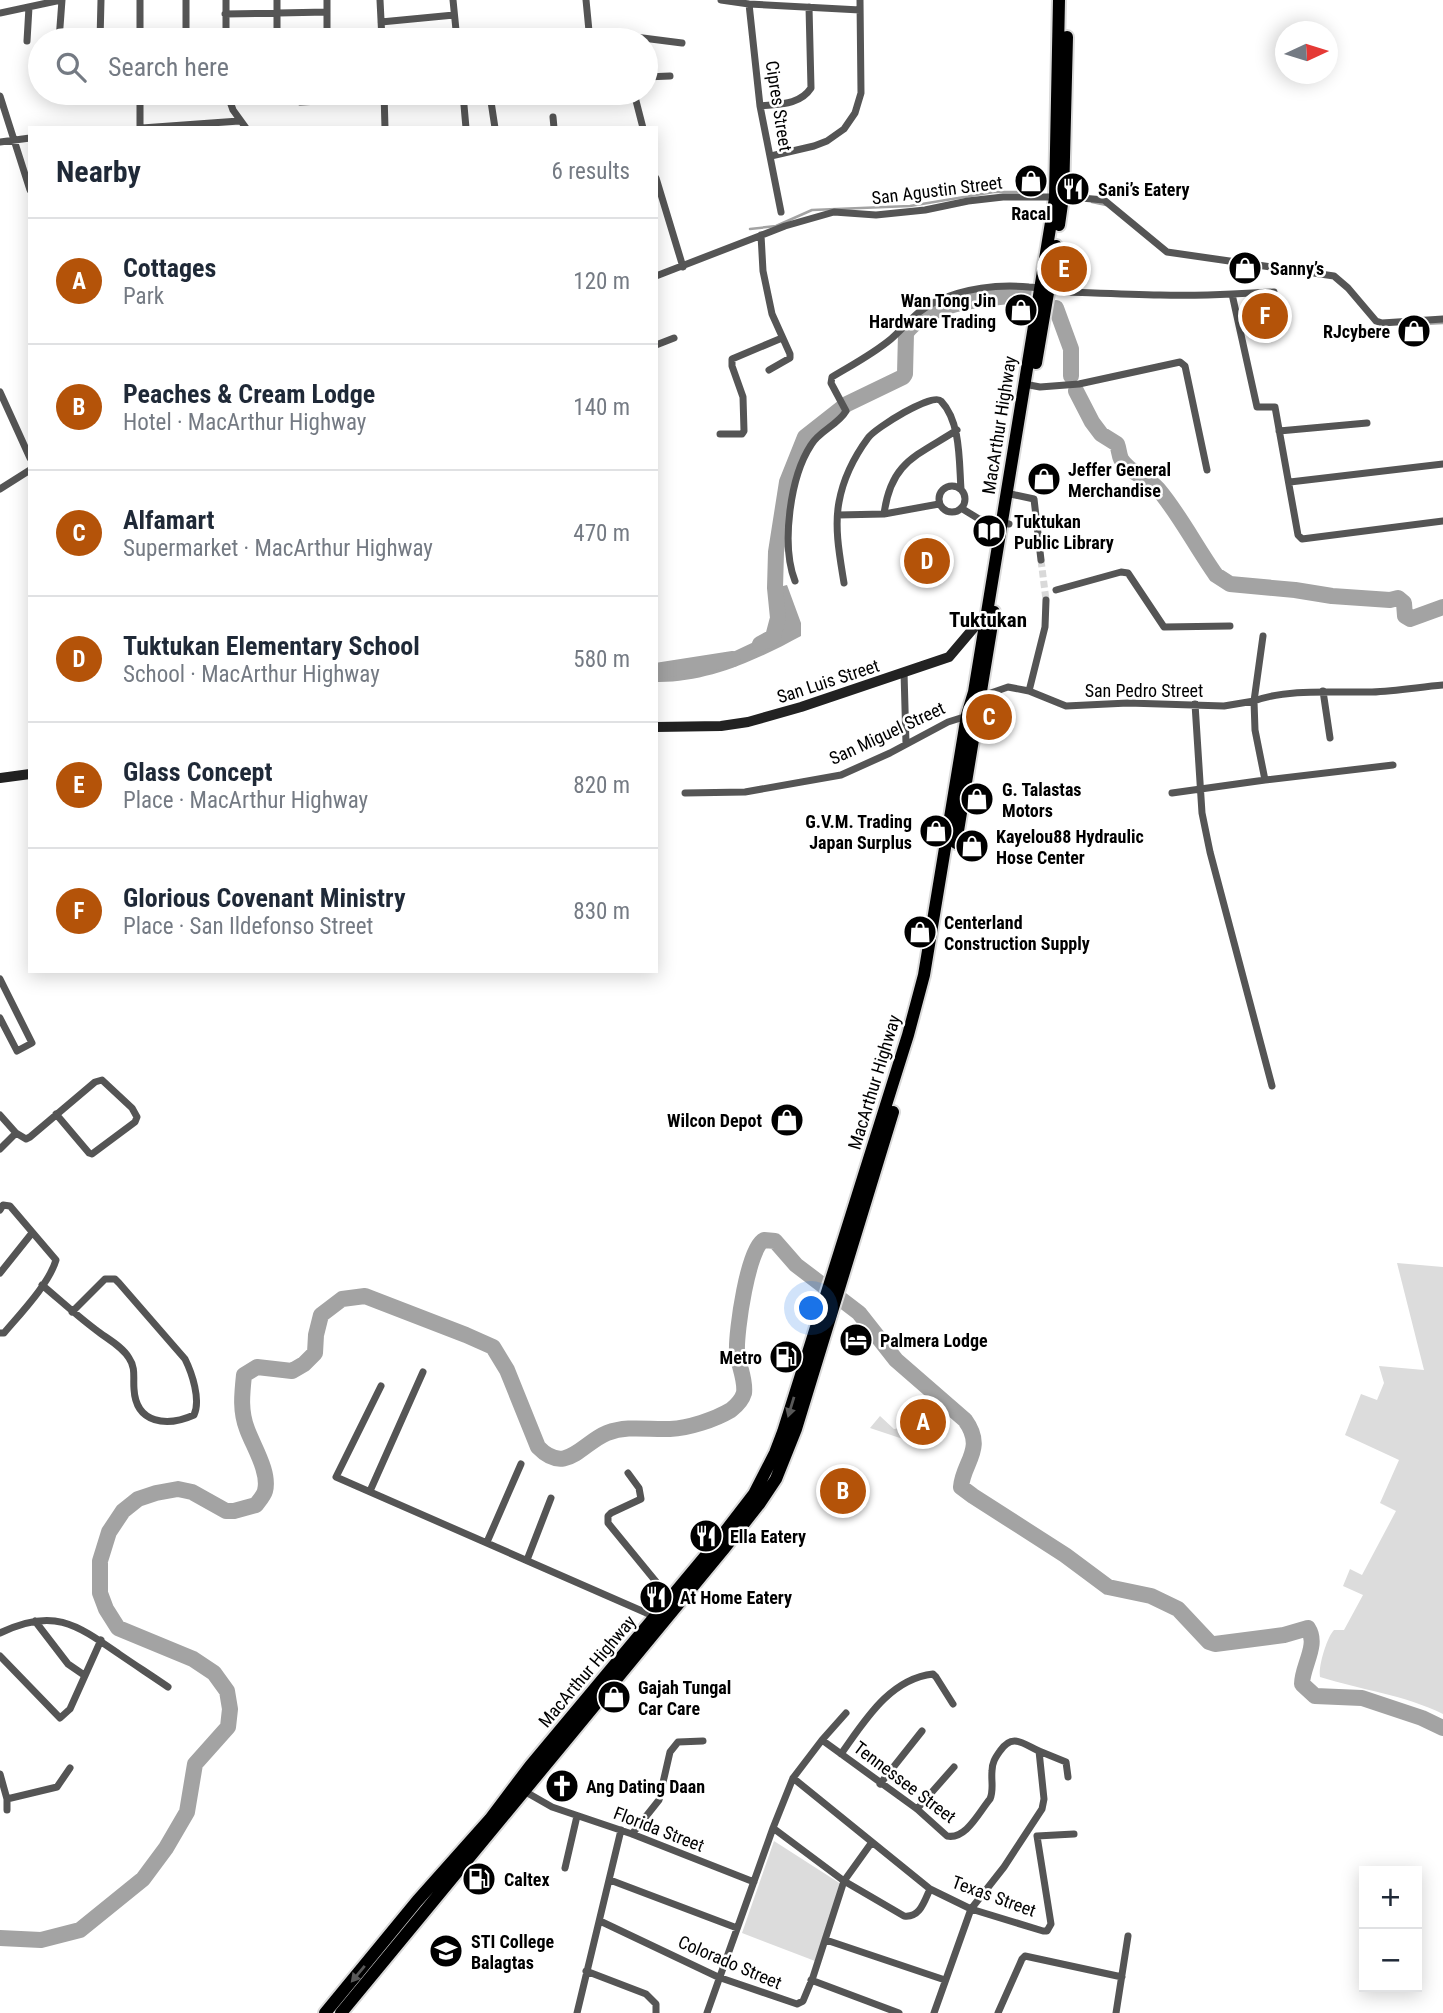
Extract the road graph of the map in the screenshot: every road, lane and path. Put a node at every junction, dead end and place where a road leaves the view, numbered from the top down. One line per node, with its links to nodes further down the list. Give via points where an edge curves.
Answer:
1 (61, 0): 16 (street); 25 (street)
2 (101, 0): 26 (street)
3 (141, 0): 27 (street)
4 (186, 0): 28 (street)
5 (226, 0): 22 (street)
6 (277, 0): 19 (street)
7 (327, 0): 20 (street)
8 (380, 0): 24 (street)
9 (453, 0): 23 (street)
10 (586, 0): 34 (street)
11 (722, 0): 15 (street)
12 (860, 0): 18 (street)
13 (1059, 0): 64 (highway, MacArthur Highway)
14 (1067, 0): 64 (highway, MacArthur Highway)
15 (749, 4): 17 (street); 47 (street, Cipres Street)
16 (29, 7): 21 (street); 36 (street)
17 (810, 7): 18 (street); 47 (street, via 811,88 805,97 792,102)
18 (860, 10): 61 (street, via 861,93 855,113 827,141)
19 (276, 12): 20 (street); 22 (street); 30 (street)
20 (327, 12): 31 (street)
21 (0, 13)
22 (225, 14): 29 (street)
23 (454, 15): 24 (street); 33 (street)
24 (381, 22): 32 (street)
25 (60, 28)
26 (100, 28)
27 (140, 28)
28 (186, 28)
29 (226, 28)
30 (277, 28)
31 (327, 28)
32 (381, 28)
33 (456, 28)
34 (589, 28)
35 (658, 40): 37 (street)
36 (27, 41)
37 (682, 43)
38 (658, 76): 39 (street)
39 (670, 76)
40 (0, 96): 59 (street)
41 (140, 105): 50 (street)
42 (232, 105): 49 (street)
43 (384, 105): 53 (street)
44 (464, 105): 54 (street)
45 (492, 105): 55 (street)
46 (637, 105): 57 (street)
47 (760, 106): 61 (street, Cipres Street)
48 (553, 117): 56 (street)
49 (239, 121): 51 (street); 52 (street)
50 (141, 126)
51 (187, 126)
52 (244, 126)
53 (385, 126)
54 (466, 126)
55 (495, 126)
56 (554, 126)
57 (642, 126)
58 (28, 138): 59 (street)
59 (14, 140): 60 (street); 62 (street)
60 (0, 142)
61 (771, 156): 65 (street, Cipres Street)
62 (28, 178)
63 (658, 185): 67 (street)
64 (1059, 197): 66 (street, San Agustin Street, via 1003,197 876,215 834,212); 69 (highway, MacArthur Highway); 72 (street, San Agustin Street, via 1104,200 1167,252 1334,276 1382,323)
65 (781, 212)
66 (761, 235): 67 (street, San Agustin Street); 74 (street, via 762,271)
67 (683, 267): 68 (street, San Agustin Street)
68 (658, 275)
69 (1044, 289): 71 (street); 77 (highway, MacArthur Highway); 98 (street, via 995,287 955,293 933,302 891,340 832,377 845,415 812,442 794,482 789,556)
70 (1274, 292): 71 (street)
71 (1232, 294): 81 (street, via 1257,407 1275,407)
72 (1443, 319)
73 (674, 338): 75 (street)
74 (782, 338): 76 (street, via 790,358); 82 (street, via 732,359 743,397 744,431)
75 (658, 344)
76 (769, 370)
77 (1028, 385): 85 (street, via 1079,384 1180,362 1185,366); 90 (highway, MacArthur Highway)
78 (0, 392): 83 (street)
79 (1367, 423): 81 (street)
80 (957, 430): 89 (street); 93 (street, via 901,467 890,483); 94 (street, via 941,400 935,398 874,431 850,468)
81 (1279, 431): 87 (street)
82 (720, 434)
83 (28, 454)
84 (1443, 464): 87 (street)
85 (1207, 470)
86 (28, 471): 88 (street)
87 (1290, 482): 95 (street, via 1302,539)
88 (0, 489)
89 (961, 489): 91 (street, via 954,485 944,488); 92 (street, via 965,501)
90 (1010, 494): 96 (highway, MacArthur Highway); 97 (street, via 1034,499)
91 (939, 504): 92 (street, via 952,512); 93 (street)
92 (961, 508): 96 (street, via 979,519)
93 (884, 513): 94 (street)
94 (838, 514): 99 (street)
95 (1443, 521)
96 (1005, 523): 102 (highway, MacArthur Highway)
97 (1041, 560)
98 (795, 581)
99 (844, 583)
100 (1056, 590): 103 (street, via 1128,573 1164,627)
101 (1046, 600): 107 (street, via 1045,627)
102 (988, 623): 105 (street, San Luis Street, via 977,624 949,657); 109 (highway, MacArthur Highway)
103 (1230, 626)
104 (1263, 636): 110 (street)
105 (904, 672): 113 (street, San Luis Street, via 748,722); 115 (street)
106 (1443, 685): 108 (street, San Pedro Street, via 1375,692)
107 (1029, 691): 109 (street, San Pedro Street, via 1009,687 988,694); 111 (street, San Pedro Street, via 1066,706)
108 (1324, 691): 110 (street, San Pedro Street, via 1269,695); 114 (street)
109 (978, 692): 112 (highway, MacArthur Highway)
110 (1254, 701): 111 (street, San Pedro Street); 119 (street)
111 (1195, 704): 120 (street)
112 (973, 715): 115 (street, San Miguel Street, via 948,722); 144 (highway, MacArthur Highway, via 932,976 830,1296 796,1429 776,1479 754,1511)
113 (658, 727)
114 (1330, 738)
115 (906, 744): 121 (street, San Miguel Street, via 841,775 745,792)
116 (1393, 765): 119 (street)
117 (28, 774): 118 (street)
118 (0, 778)
119 (1265, 780): 120 (street)
120 (1200, 788): 122 (street); 125 (street, via 1210,852)
121 (685, 793)
122 (1172, 793)
123 (0, 979): 124 (street, via 32,1043 17,1051)
124 (0, 1018)
125 (1272, 1086)
126 (56, 1114): 126 (street, via 92,1154 137,1117 102,1080); 128 (street, via 26,1139)
127 (0, 1115): 128 (street)
128 (16, 1133): 129 (street)
129 (0, 1149)
130 (0, 1210): 131 (street, via 10,1206)
131 (33, 1233): 132 (street); 133 (street, via 56,1261)
132 (0, 1273)
133 (42, 1285): 134 (street); 135 (street)
134 (72, 1312): 134 (street, via 105,1279 119,1283 186,1359 196,1400 194,1415 164,1421 142,1413 136,1404 129,1358)
135 (0, 1333)
136 (423, 1372): 140 (street)
137 (381, 1386): 140 (street, via 336,1477)
138 (521, 1464): 142 (street)
139 (628, 1473): 144 (street, via 641,1499 611,1513 608,1523)
140 (370, 1491): 142 (street)
141 (551, 1498): 143 (street)
142 (487, 1542): 143 (street)
143 (527, 1560): 145 (street)
144 (674, 1603): 145 (highway, MacArthur Highway)
145 (660, 1619): 165 (highway, MacArthur Highway)
146 (35, 1621): 147 (street); 148 (street, via 73,1624); 150 (street, via 68,1664)
147 (0, 1633)
148 (100, 1640): 150 (street); 151 (street)
149 (0, 1656): 150 (street, via 60,1718)
150 (84, 1675)
151 (168, 1687)
152 (953, 1704): 158 (street, via 933,1674 915,1678 898,1687 869,1715)
153 (846, 1713): 155 (street)
154 (922, 1731): 164 (street)
155 (822, 1740): 158 (street, Tennessee Street); 163 (street)
156 (704, 1741): 173 (street, via 678,1742 670,1752 659,1800)
157 (1039, 1751): 162 (street, via 1066,1762); 167 (street, Tennessee Street, via 1017,1741 1006,1743 993,1761 990,1799 959,1835 947,1836); 171 (street, via 1044,1805)
158 (841, 1754): 164 (street, Tennessee Street)
159 (954, 1767): 167 (street)
160 (70, 1768): 166 (street, via 57,1787)
161 (0, 1774): 166 (street)
162 (1068, 1777)
163 (793, 1779): 170 (street); 176 (street, Texas Street)
164 (880, 1784): 167 (street, Tennessee Street)
165 (520, 1788): 169 (street, Florida Street); 193 (highway, MacArthur Highway, one-way to 193); 194 (highway, MacArthur Highway)
166 (7, 1799): 168 (street)
167 (917, 1809)
168 (7, 1810)
169 (577, 1816): 172 (street, Florida Street); 177 (street)
170 (773, 1828): 179 (street); 180 (street)
171 (1029, 1828): 175 (street); 182 (street)
172 (621, 1830): 173 (street, Florida Street); 178 (street)
173 (632, 1834): 180 (street, Florida Street)
174 (1074, 1834): 175 (street)
175 (1037, 1836): 182 (street, Texas Street, via 1051,1924 1047,1931)
176 (872, 1842): 179 (street, Colorado Street); 181 (street, Texas Street)
177 (565, 1868)
178 (610, 1880): 183 (street); 184 (street)
179 (844, 1881): 181 (street, via 904,1916 918,1912); 186 (street, Colorado Street)
180 (754, 1882): 184 (street)
181 (930, 1889): 182 (street, Texas Street)
182 (971, 1909): 191 (street)
183 (600, 1921): 187 (street); 188 (street, Colorado Street)
184 (737, 1928): 188 (street)
185 (1128, 1936): 189 (street)
186 (826, 1940): 190 (street, Colorado Street); 191 (street)
187 (586, 1971): 195 (street); 196 (street, via 646,1994 656,2004)
188 (718, 1977): 190 (street, Colorado Street, via 797,2004 803,2001); 197 (street)
189 (1122, 1977): 192 (street, via 1025,1956); 200 (street)
190 (811, 1980): 198 (street)
191 (944, 1980): 199 (street)
192 (1002, 2012)
193 (324, 2013)
194 (341, 2013)
195 (577, 2013)
196 (656, 2013)
197 (707, 2013)
198 (899, 2013)
199 (934, 2013)
200 (1116, 2013)

